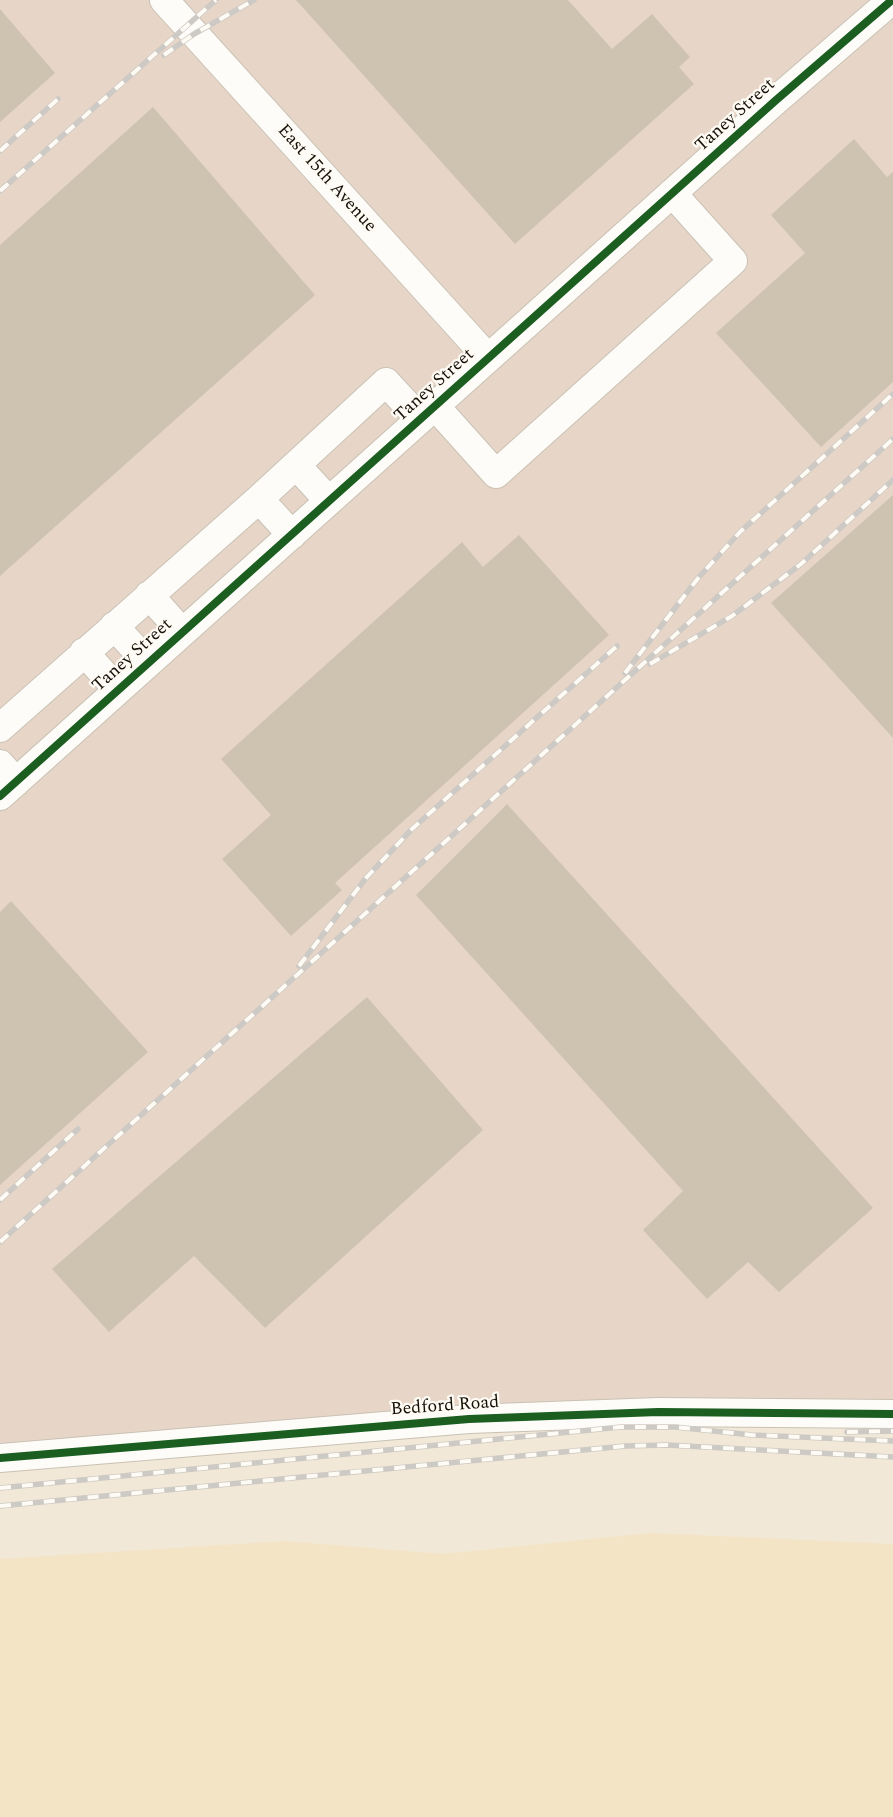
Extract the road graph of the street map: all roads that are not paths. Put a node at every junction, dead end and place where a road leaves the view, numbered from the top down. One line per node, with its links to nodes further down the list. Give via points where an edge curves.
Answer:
1 (164, 0): 4 (street, East 15th Avenue)
2 (892, 0): 3 (street, Taney Street)
3 (672, 193): 4 (street, Taney Street); 5 (street, via 733,261 519,454 496,474)
4 (488, 358): 5 (street, Taney Street)
5 (427, 412): 6 (street, via 386,382); 8 (street, Taney Street)
6 (296, 465): 7 (street); 8 (street)
7 (259, 499): 9 (street); 10 (street)
8 (329, 501): 9 (street, Taney Street)
9 (292, 535): 12 (street, Taney Street)
10 (149, 595): 11 (street); 12 (street)
11 (114, 626): 13 (street); 14 (street)
12 (182, 632): 14 (street, Taney Street)
13 (84, 652): 15 (street); 16 (street)
14 (148, 663): 15 (street, Taney Street)
15 (118, 690): 17 (street, Taney Street)
16 (0, 728)
17 (5, 781)
18 (893, 1414): 19 (street, Bedford Road, via 658,1412 469,1419)
19 (0, 1458)

